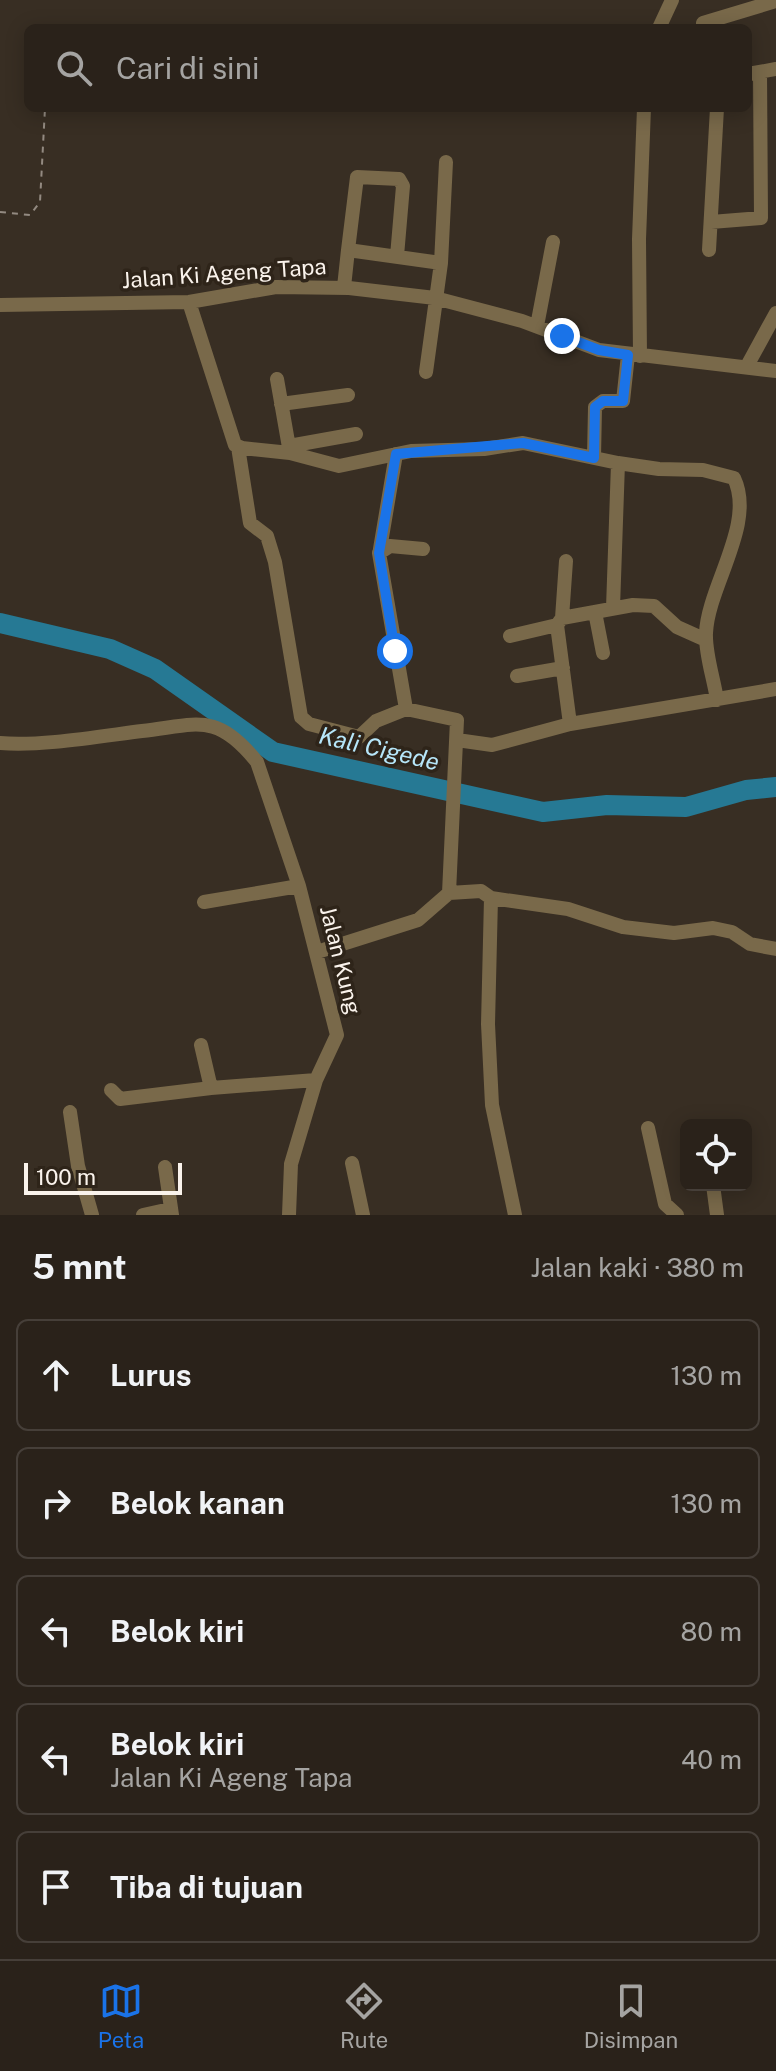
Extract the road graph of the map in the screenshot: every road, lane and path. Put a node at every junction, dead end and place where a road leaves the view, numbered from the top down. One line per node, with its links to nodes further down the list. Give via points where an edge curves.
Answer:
1 (672, 0): 3 (street)
2 (776, 1): 4 (street)
3 (661, 24)
4 (703, 24)
5 (776, 69): 6 (street)
6 (754, 73): 12 (street)
7 (45, 112): 11 (path, via 40,202 30,215)
8 (644, 112): 25 (street)
9 (717, 112): 13 (street)
10 (446, 162): 18 (street)
11 (0, 212)
12 (768, 213): 13 (street)
13 (711, 222): 16 (street)
14 (553, 242): 24 (street)
15 (348, 250): 17 (street); 17 (street, via 356,178 399,179 403,186); 19 (street)
16 (709, 250)
17 (397, 256): 18 (street)
18 (441, 263): 20 (street)
19 (344, 287): 20 (street, Jalan Ki Ageng Tapa); 21 (street, Jalan Ki Ageng Tapa, via 276,287)
20 (435, 298): 24 (street, Jalan Ki Ageng Tapa); 28 (street)
21 (189, 302): 22 (street, Jalan Ki Ageng Tapa); 33 (street)
22 (0, 305)
23 (776, 313): 26 (street)
24 (537, 326): 25 (street, Jalan Ki Ageng Tapa, via 599,350)
25 (634, 356): 26 (street, Jalan Ki Ageng Tapa); 36 (street, via 623,401 603,401 595,407)
26 (747, 366): 27 (street, Jalan Ki Ageng Tapa)
27 (776, 371)
28 (426, 372)
29 (277, 379): 31 (street)
30 (348, 395): 31 (street)
31 (281, 404): 34 (street)
32 (356, 434): 34 (street)
33 (238, 447): 34 (street); 51 (street, via 250,523 267,536 275,562 301,717 309,724 359,737 376,721)
34 (289, 449): 35 (street, via 339,466)
35 (396, 454): 36 (street, via 523,443); 38 (street)
36 (594, 458): 37 (street)
37 (618, 463): 41 (street); 45 (street, via 703,470 735,480 736,535 711,604)
38 (380, 549): 39 (street); 51 (street)
39 (423, 549)
40 (566, 561): 43 (street)
41 (613, 608): 42 (street); 45 (street, via 654,606 677,627)
42 (595, 612): 43 (street); 46 (street)
43 (560, 622): 44 (street); 47 (street)
44 (510, 636)
45 (706, 640): 50 (street)
46 (603, 653)
47 (563, 668): 48 (street); 52 (street)
48 (517, 676)
49 (776, 689): 50 (street)
50 (717, 700): 52 (street)
51 (406, 709): 53 (street, via 457,719)
52 (570, 724): 53 (street, via 492,745)
53 (457, 740): 56 (street)
54 (0, 743): 55 (street, Jalan Kung, via 181,723 204,725 233,739 257,762)
55 (299, 886): 58 (street); 60 (street, Jalan Kung)
56 (449, 893): 57 (street, via 481,891); 60 (street, via 418,920)
57 (491, 898): 59 (street, via 568,909 623,927 674,933 713,928); 75 (street, via 492,1105)
58 (204, 902)
59 (776, 949)
60 (317, 952): 62 (street, Jalan Kung, via 337,1035)
61 (201, 1045): 63 (street)
62 (316, 1080): 63 (street); 73 (street, Jalan Kung, via 291,1164)
63 (211, 1088): 64 (street, via 120,1099)
64 (111, 1090)
65 (70, 1112): 71 (street)
66 (648, 1128): 76 (street, via 665,1204)
67 (352, 1163): 74 (street)
68 (165, 1167): 70 (street)
69 (714, 1191): 77 (street)
70 (171, 1212): 72 (street)
71 (92, 1215)
72 (143, 1215)
73 (289, 1215)
74 (363, 1215)
75 (515, 1215)
76 (677, 1215)
77 (717, 1215)

